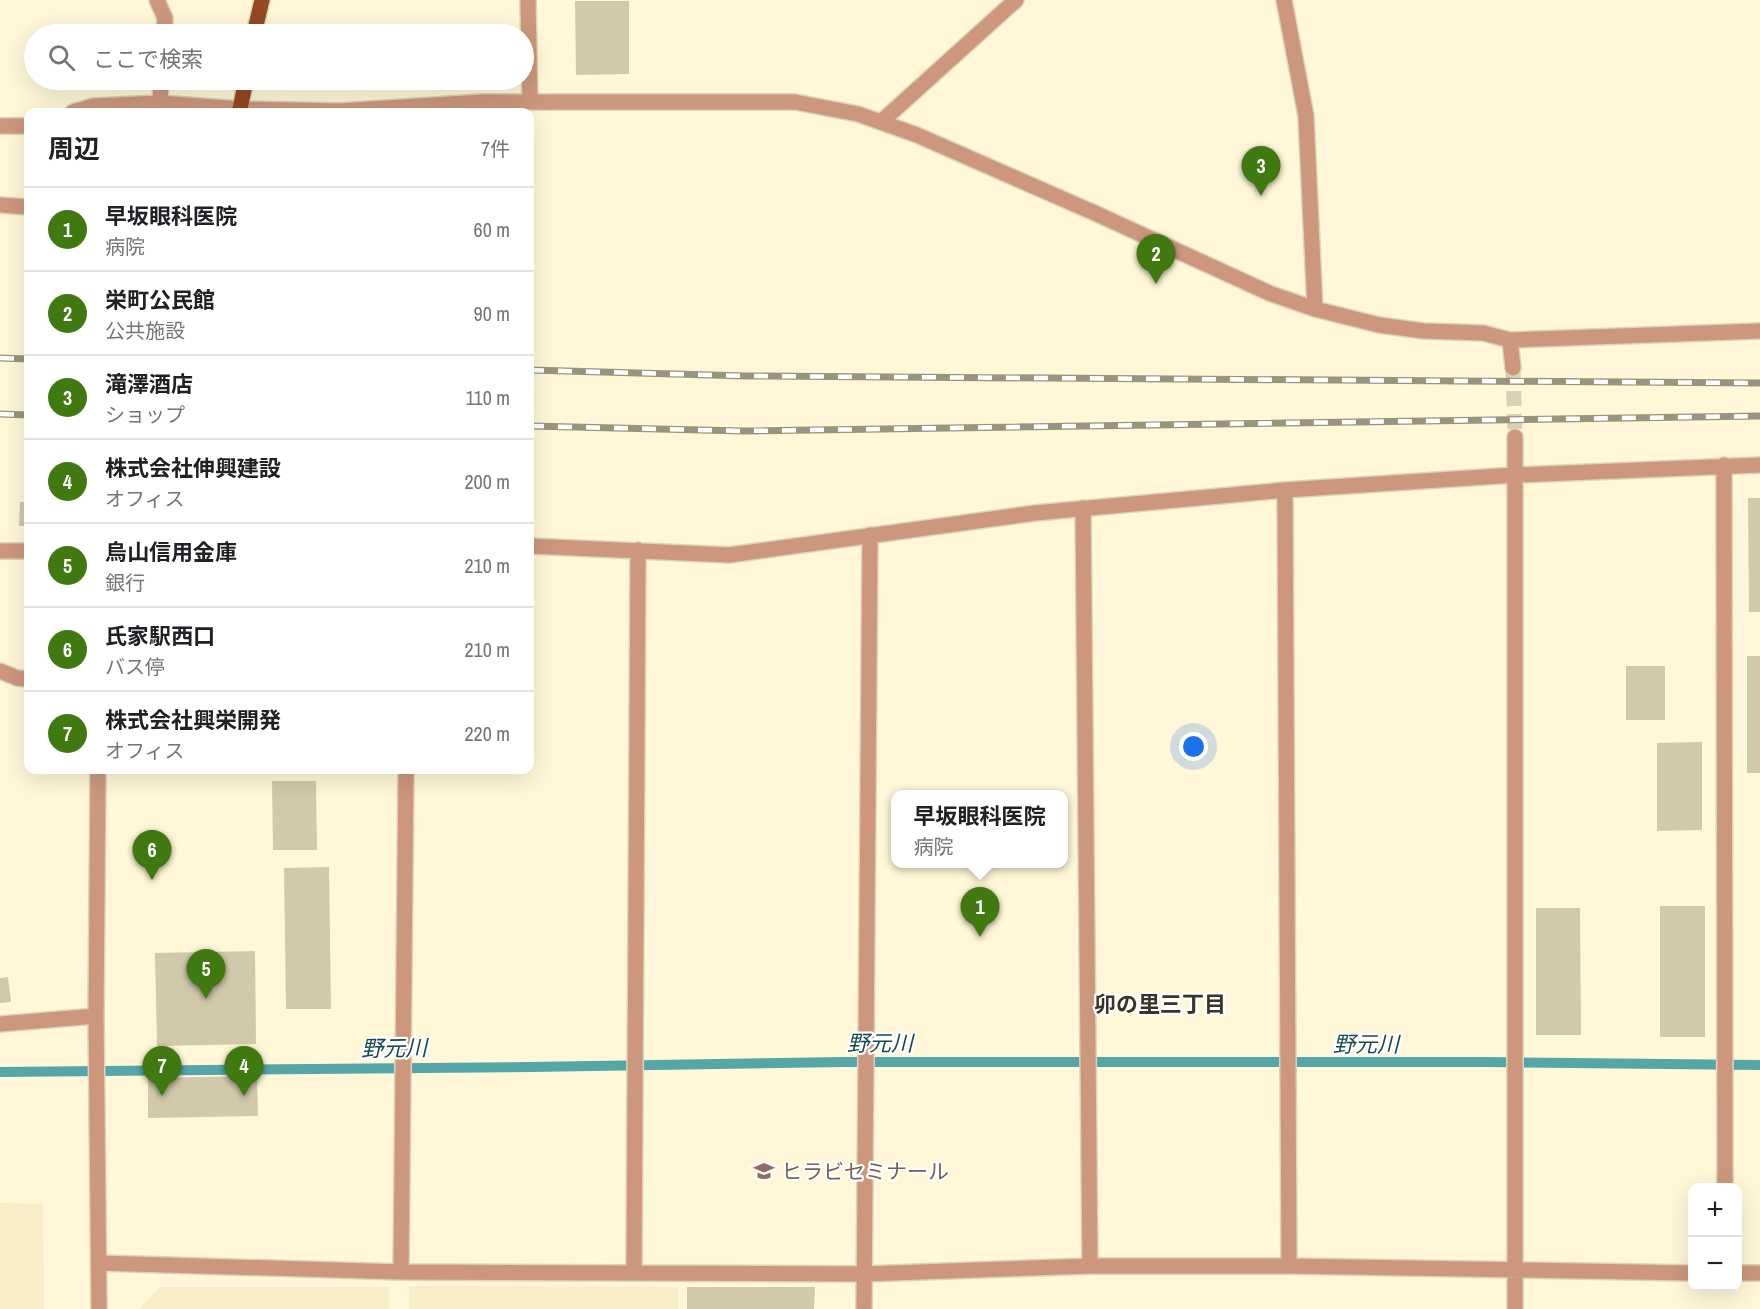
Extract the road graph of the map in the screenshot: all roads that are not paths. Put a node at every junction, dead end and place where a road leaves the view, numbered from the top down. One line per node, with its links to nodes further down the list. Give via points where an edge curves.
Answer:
1 (157, 0): 6 (street)
2 (262, 0): 7 (main road)
3 (528, 0): 8 (street)
4 (1016, 0): 18 (street)
5 (1284, 0): 23 (street, via 1306,116)
6 (165, 24)
7 (256, 24)
8 (528, 24)
9 (161, 90): 13 (street)
10 (244, 90): 16 (main road)
11 (530, 90): 12 (street)
12 (530, 102): 17 (street); 18 (street, via 795,102)
13 (160, 103): 14 (street); 15 (street)
14 (87, 108)
15 (210, 108)
16 (241, 108)
17 (387, 108)
18 (880, 122): 23 (street)
19 (0, 126): 20 (street)
20 (24, 126)
21 (0, 205): 22 (street)
22 (24, 207)
23 (1315, 309): 25 (street, via 1379,325 1483,333)
24 (1760, 331): 25 (street)
25 (1510, 339): 26 (street)
26 (1513, 368)
27 (1515, 437): 30 (street)
28 (1724, 465): 29 (street); 30 (street); 44 (street)
29 (1760, 465)
30 (1515, 475): 31 (street); 48 (street)
31 (1285, 490): 32 (street); 47 (street)
32 (1083, 508): 33 (street); 46 (street)
33 (870, 535): 35 (street, via 729,555); 54 (street)
34 (534, 546): 35 (street)
35 (638, 550): 50 (street)
36 (0, 551): 37 (street)
37 (24, 552)
38 (0, 670): 39 (street)
39 (24, 679)
40 (98, 774): 42 (street)
41 (406, 774): 49 (street)
42 (96, 1016): 43 (street); 45 (street)
43 (0, 1024)
44 (1725, 1183)
45 (99, 1263): 49 (street); 55 (street)
46 (1090, 1266): 47 (street); 54 (street)
47 (1289, 1266): 48 (street)
48 (1516, 1270): 51 (street); 57 (street)
49 (401, 1272): 50 (street)
50 (634, 1273): 54 (street)
51 (1688, 1273)
52 (1742, 1273): 53 (street)
53 (1760, 1273)
54 (864, 1274): 56 (street)
55 (99, 1309)
56 (864, 1309)
57 (1515, 1309)

